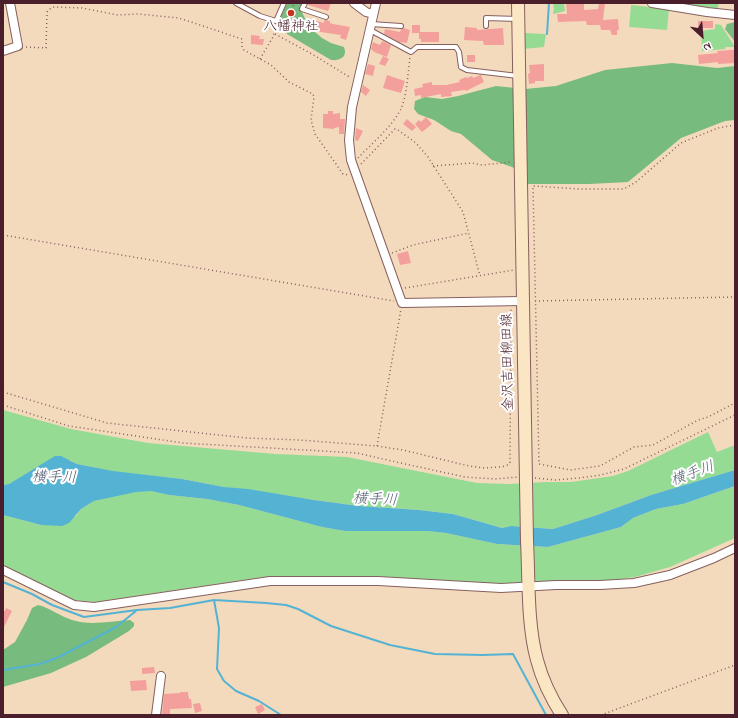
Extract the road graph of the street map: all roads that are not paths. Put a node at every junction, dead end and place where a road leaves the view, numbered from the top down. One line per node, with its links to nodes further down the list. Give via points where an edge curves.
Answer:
1 (10, 3): 16 (street, via 18,46)
2 (236, 3): 3 (lane, via 260,16 276,21)
3 (284, 3)
4 (305, 3): 11 (lane, via 302,9)
5 (354, 3): 9 (street)
6 (376, 3): 9 (street)
7 (518, 3): 12 (main road, 金沢吉田柳田線)
8 (652, 3): 10 (street)
9 (373, 14): 15 (street)
10 (735, 15)
11 (326, 17)
12 (518, 19): 14 (lane, via 486,18); 17 (main road, 金沢吉田柳田線)
13 (401, 26): 15 (lane)
14 (486, 26)
15 (370, 27): 17 (lane, via 411,52 417,46 456,47 461,67 467,70); 18 (street, via 357,82 349,140 353,167 402,303)
16 (3, 51)
17 (519, 76): 18 (main road, 金沢吉田柳田線)
18 (523, 301): 21 (main road, 金沢吉田柳田線)
19 (735, 548): 21 (street, via 670,575 634,583)
20 (3, 570): 21 (street, via 74,604 94,607 270,581 378,581 501,588)
21 (530, 587): 24 (main road, 金沢吉田柳田線, via 530,610 537,659 550,695)
22 (161, 676): 23 (street)
23 (156, 715)
24 (562, 715)

